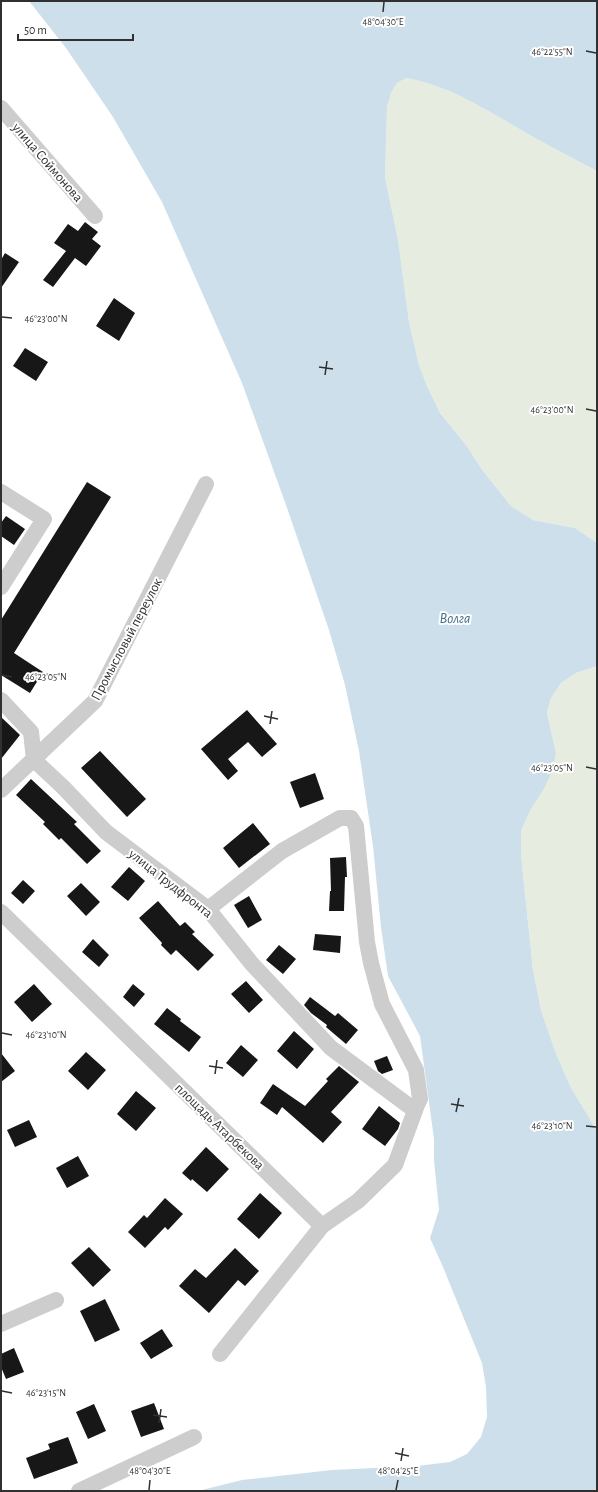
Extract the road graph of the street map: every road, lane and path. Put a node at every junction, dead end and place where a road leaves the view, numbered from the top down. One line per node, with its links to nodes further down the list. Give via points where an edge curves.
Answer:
1 (1, 108): 2 (street, улица Соймонова)
2 (95, 216)
3 (206, 484): 7 (street, Промысловый переулок, via 95,701)
4 (1, 492): 5 (street, via 44,519)
5 (1, 587)
6 (1, 700): 7 (street, via 31,732)
7 (34, 760): 8 (street, Промысловый переулок); 9 (street, улица Трудфронта, via 106,832)
8 (1, 790)
9 (208, 909): 11 (street, улица Трудфронта, via 252,964 331,1048); 11 (street, via 282,851 340,818 351,818 356,826 371,963 382,1004 416,1070 420,1099)
10 (1, 912): 12 (street, площадь Атарбекова)
11 (413, 1106): 12 (street, via 395,1165 358,1201)
12 (322, 1226): 15 (street)
13 (56, 1300): 14 (street)
14 (1, 1324)
15 (220, 1354)
16 (194, 1437): 17 (street)
17 (79, 1491)

